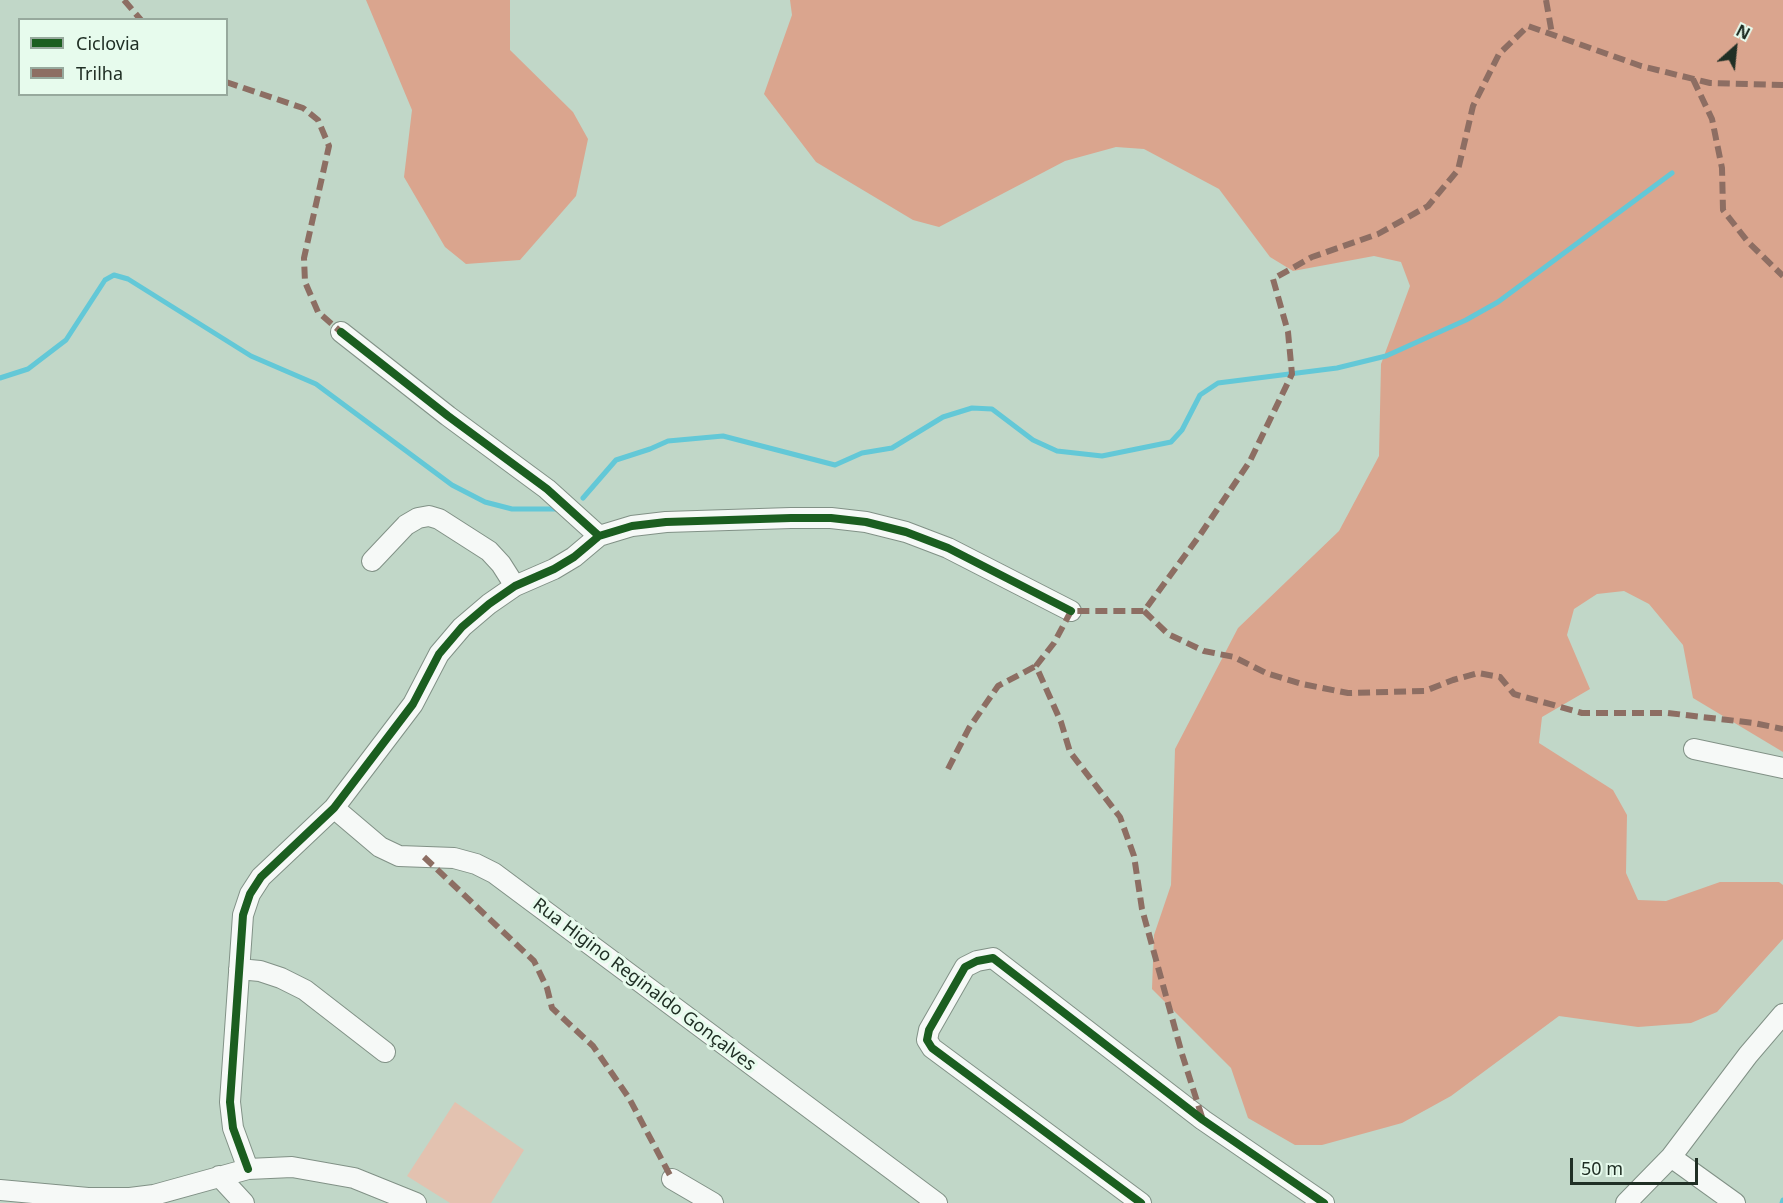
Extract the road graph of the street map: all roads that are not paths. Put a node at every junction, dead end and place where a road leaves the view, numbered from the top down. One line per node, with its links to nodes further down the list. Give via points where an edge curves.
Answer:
1 (341, 332): 2 (street, via 547,489)
2 (599, 536): 4 (street, via 554,569); 5 (street, via 632,526 666,522 791,518 866,522 948,548)
3 (372, 561): 4 (street, via 406,525 429,516 489,551)
4 (515, 586): 8 (street, via 462,627 439,654 413,704)
5 (1071, 610)
6 (1694, 749): 7 (street)
7 (1783, 768)
8 (334, 808): 9 (street, via 261,877 250,894 243,915); 21 (street, Rua Higino Reginaldo Gonçalves, via 380,847 399,856 454,858 494,873)
9 (239, 969): 11 (street, via 260,971 305,990); 13 (street, via 230,1102 233,1128)
10 (1783, 1014): 12 (street)
11 (385, 1052)
12 (1671, 1156): 24 (street); 25 (street)
13 (248, 1169): 14 (street); 19 (street, via 292,1167 322,1171 354,1178)
14 (219, 1176): 17 (street); 18 (street)
15 (672, 1179): 20 (street)
16 (0, 1190): 17 (street, via 107,1199)
17 (174, 1197)
18 (244, 1203)
19 (416, 1203)
20 (713, 1203)
21 (937, 1203)
22 (1140, 1203): 23 (street, via 932,1048 927,1040 929,1030 965,967 993,958 1203,1120)
23 (1324, 1203)
24 (1626, 1203)
25 (1735, 1203)

